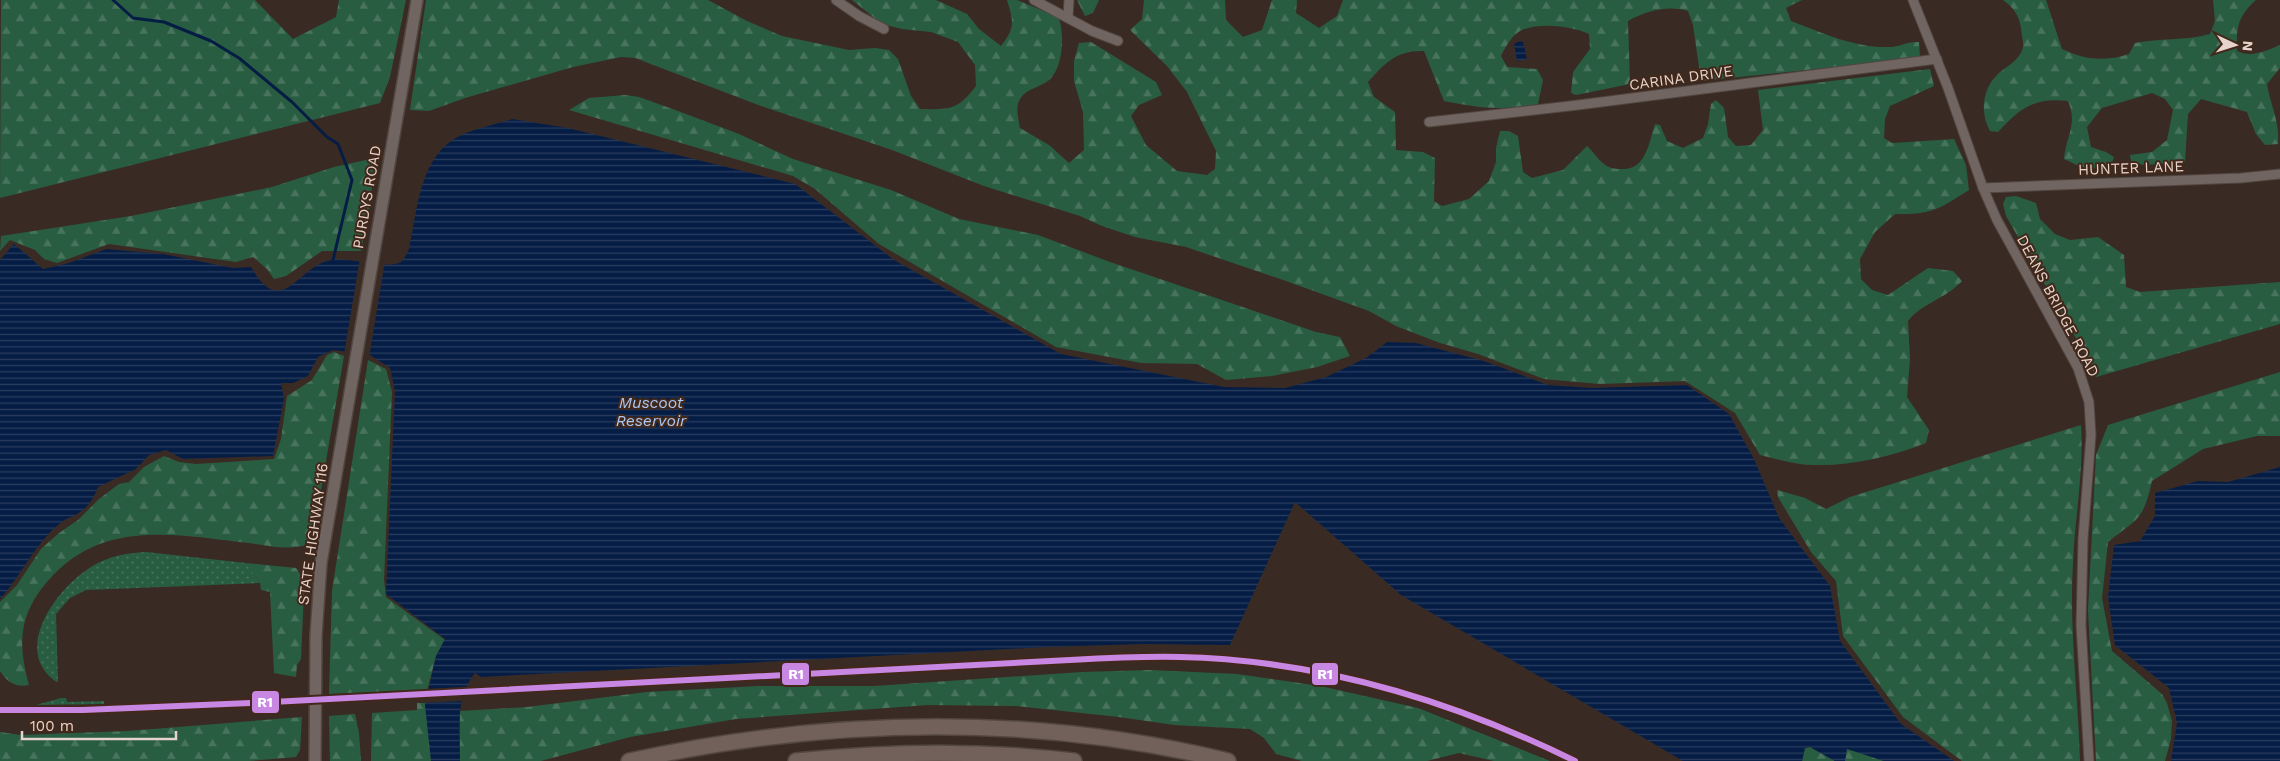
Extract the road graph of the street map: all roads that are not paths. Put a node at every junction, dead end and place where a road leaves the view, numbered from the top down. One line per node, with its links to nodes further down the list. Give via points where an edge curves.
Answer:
1 (417, 0): 13 (main road, PURDYS ROAD)
2 (836, 0): 7 (street)
3 (1034, 0): 6 (street)
4 (1069, 0): 6 (street)
5 (1913, 0): 9 (street, DEANS BRIDGE ROAD)
6 (1068, 17): 8 (street)
7 (884, 29)
8 (1118, 41)
9 (1937, 59): 10 (street, CARINA DRIVE); 12 (street, DEANS BRIDGE ROAD)
10 (1429, 122)
11 (2280, 174): 12 (street, HUNTER LANE)
12 (1983, 188): 19 (street, DEANS BRIDGE ROAD, via 1997,220 2068,348 2089,402 2081,626)
13 (349, 398): 14 (main road, STATE HIGHWAY 116, via 321,563 315,674)
14 (315, 761)
15 (629, 761): 18 (highway, via 769,736 882,726 939,725 1052,731 1109,738)
16 (796, 761): 17 (highway, via 939,752)
17 (1074, 761)
18 (1228, 761)
19 (2089, 761)

